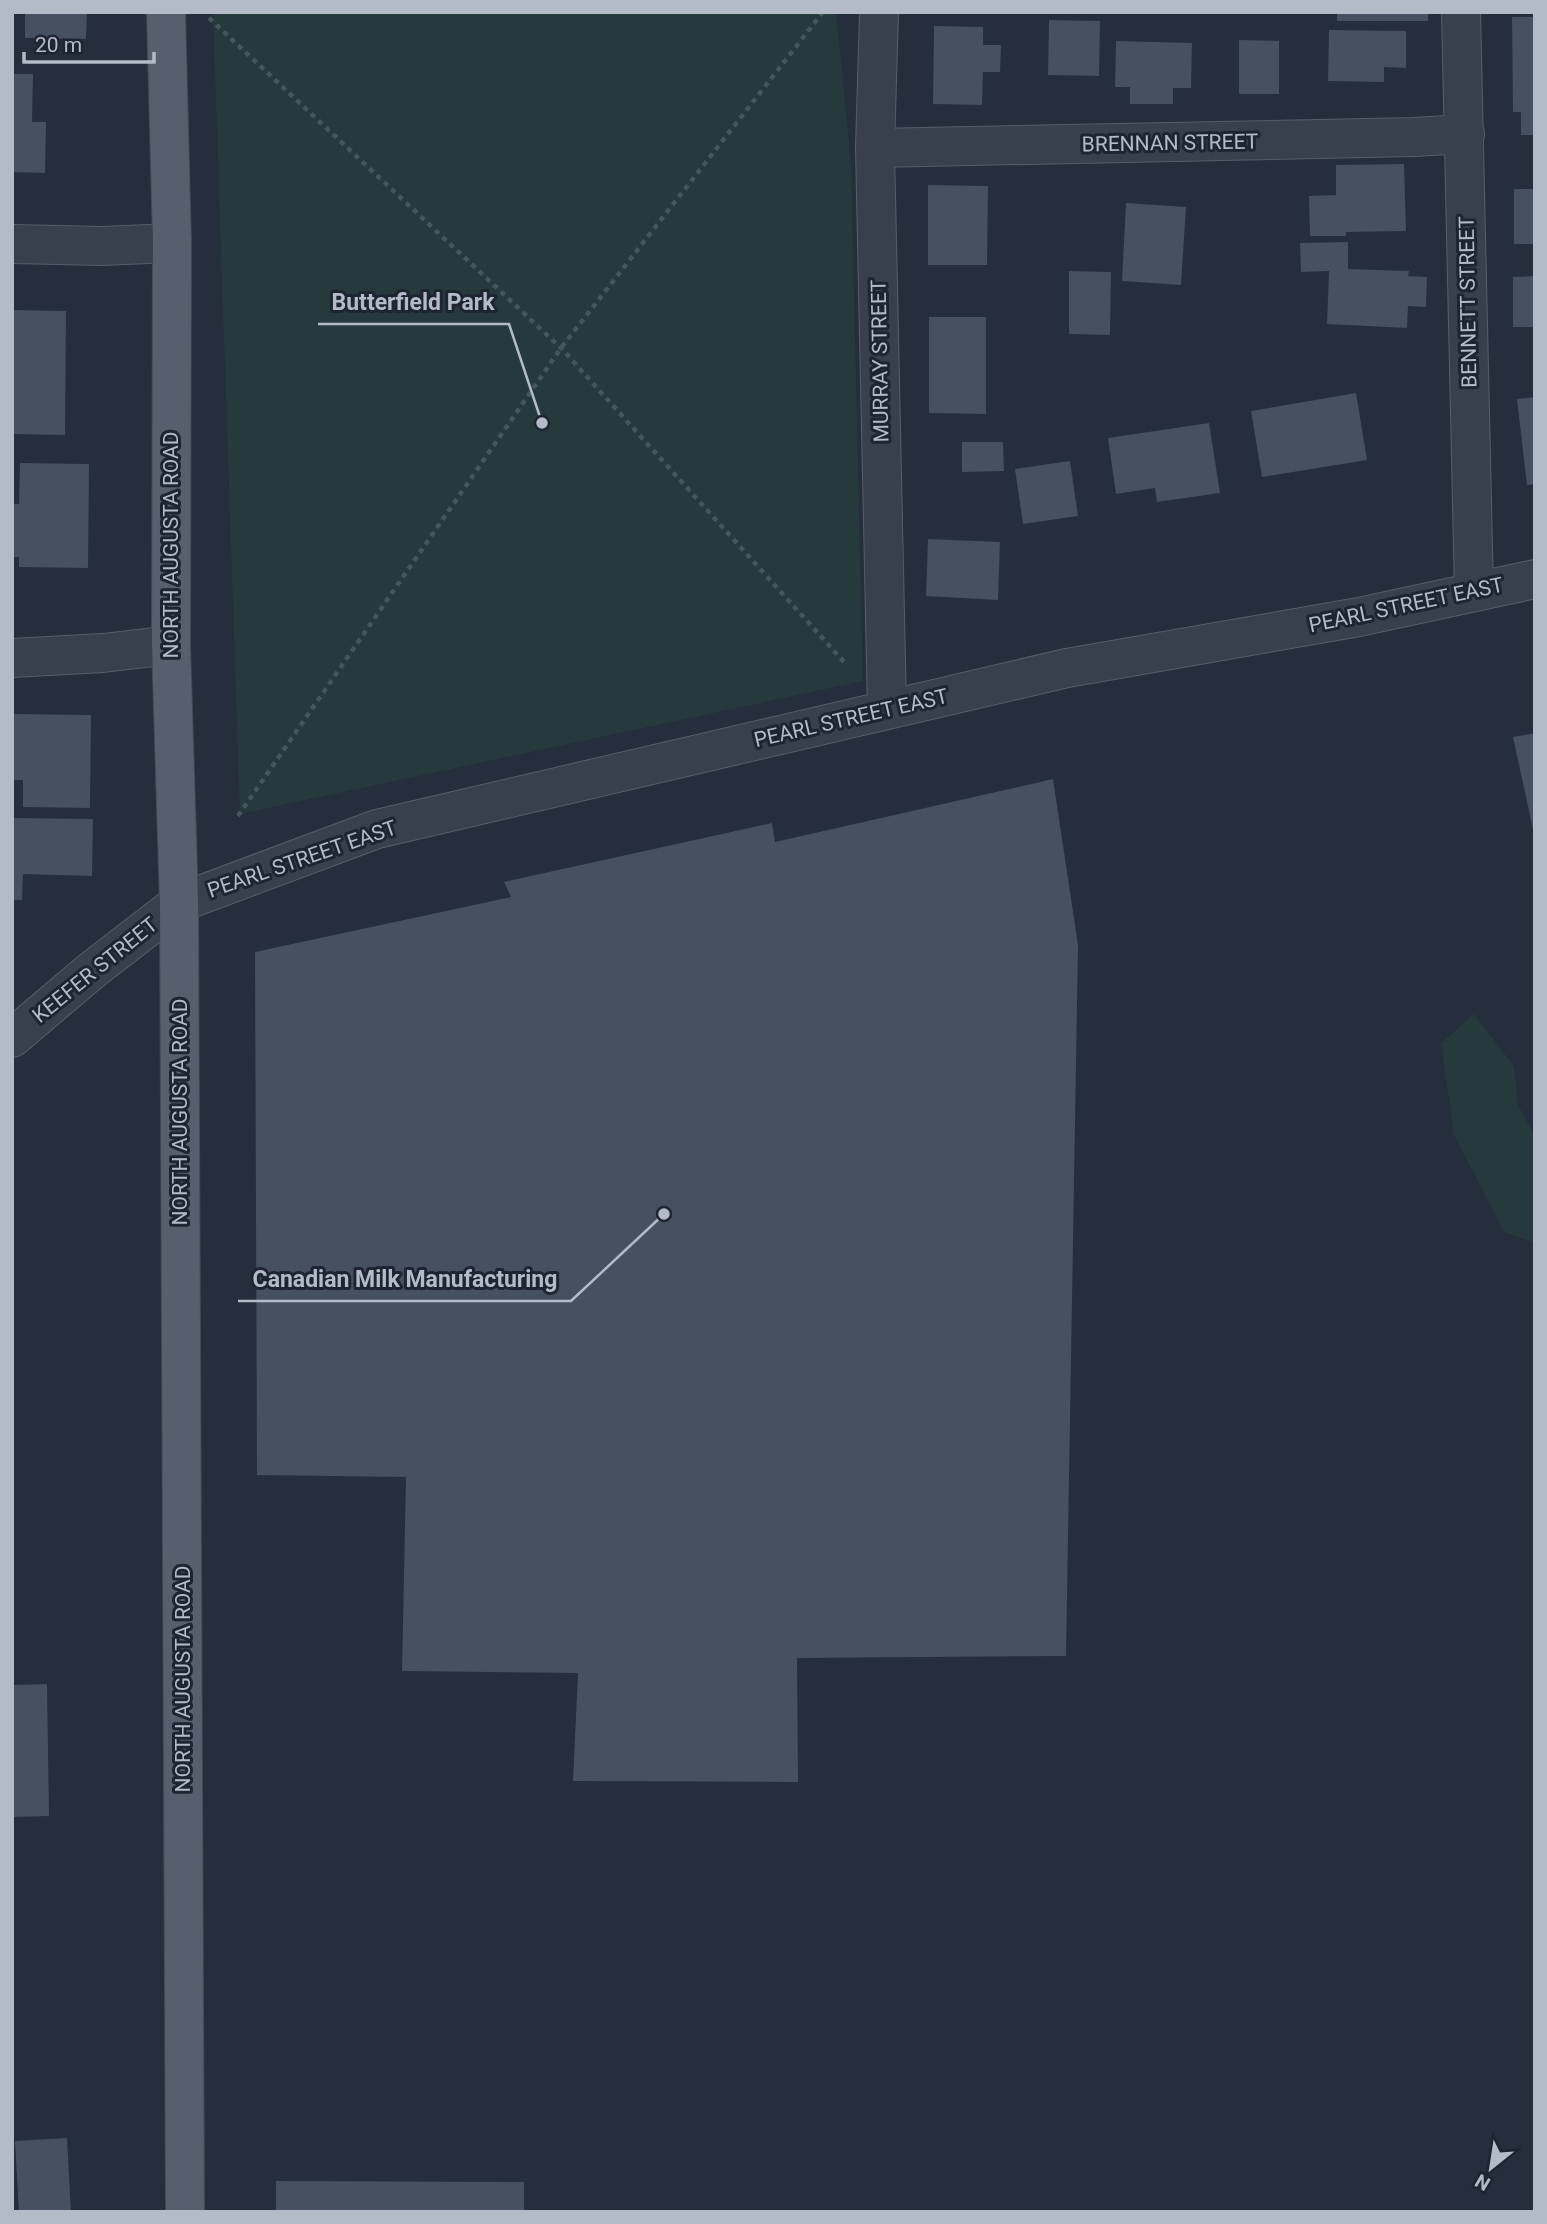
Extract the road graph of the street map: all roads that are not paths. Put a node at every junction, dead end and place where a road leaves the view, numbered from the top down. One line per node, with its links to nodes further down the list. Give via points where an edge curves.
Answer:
1 (166, 12): 6 (main road, NORTH AUGUSTA ROAD)
2 (879, 12): 5 (street, MURRAY STREET)
3 (1461, 12): 4 (street, BENNETT STREET)
4 (1465, 134): 5 (street, BRENNAN STREET); 9 (street, BENNETT STREET)
5 (875, 148): 12 (street, MURRAY STREET)
6 (172, 243): 7 (street); 10 (main road, NORTH AUGUSTA ROAD)
7 (12, 244)
8 (1535, 579): 9 (street, PEARL STREET EAST)
9 (1474, 592): 12 (street, PEARL STREET EAST, via 1067,668)
10 (171, 645): 11 (street); 13 (main road, NORTH AUGUSTA ROAD)
11 (12, 659)
12 (887, 709): 13 (street, PEARL STREET EAST, via 377,829)
13 (178, 903): 14 (street, KEEFER STREET); 15 (main road, NORTH AUGUSTA ROAD)
14 (12, 1038)
15 (185, 2212)

